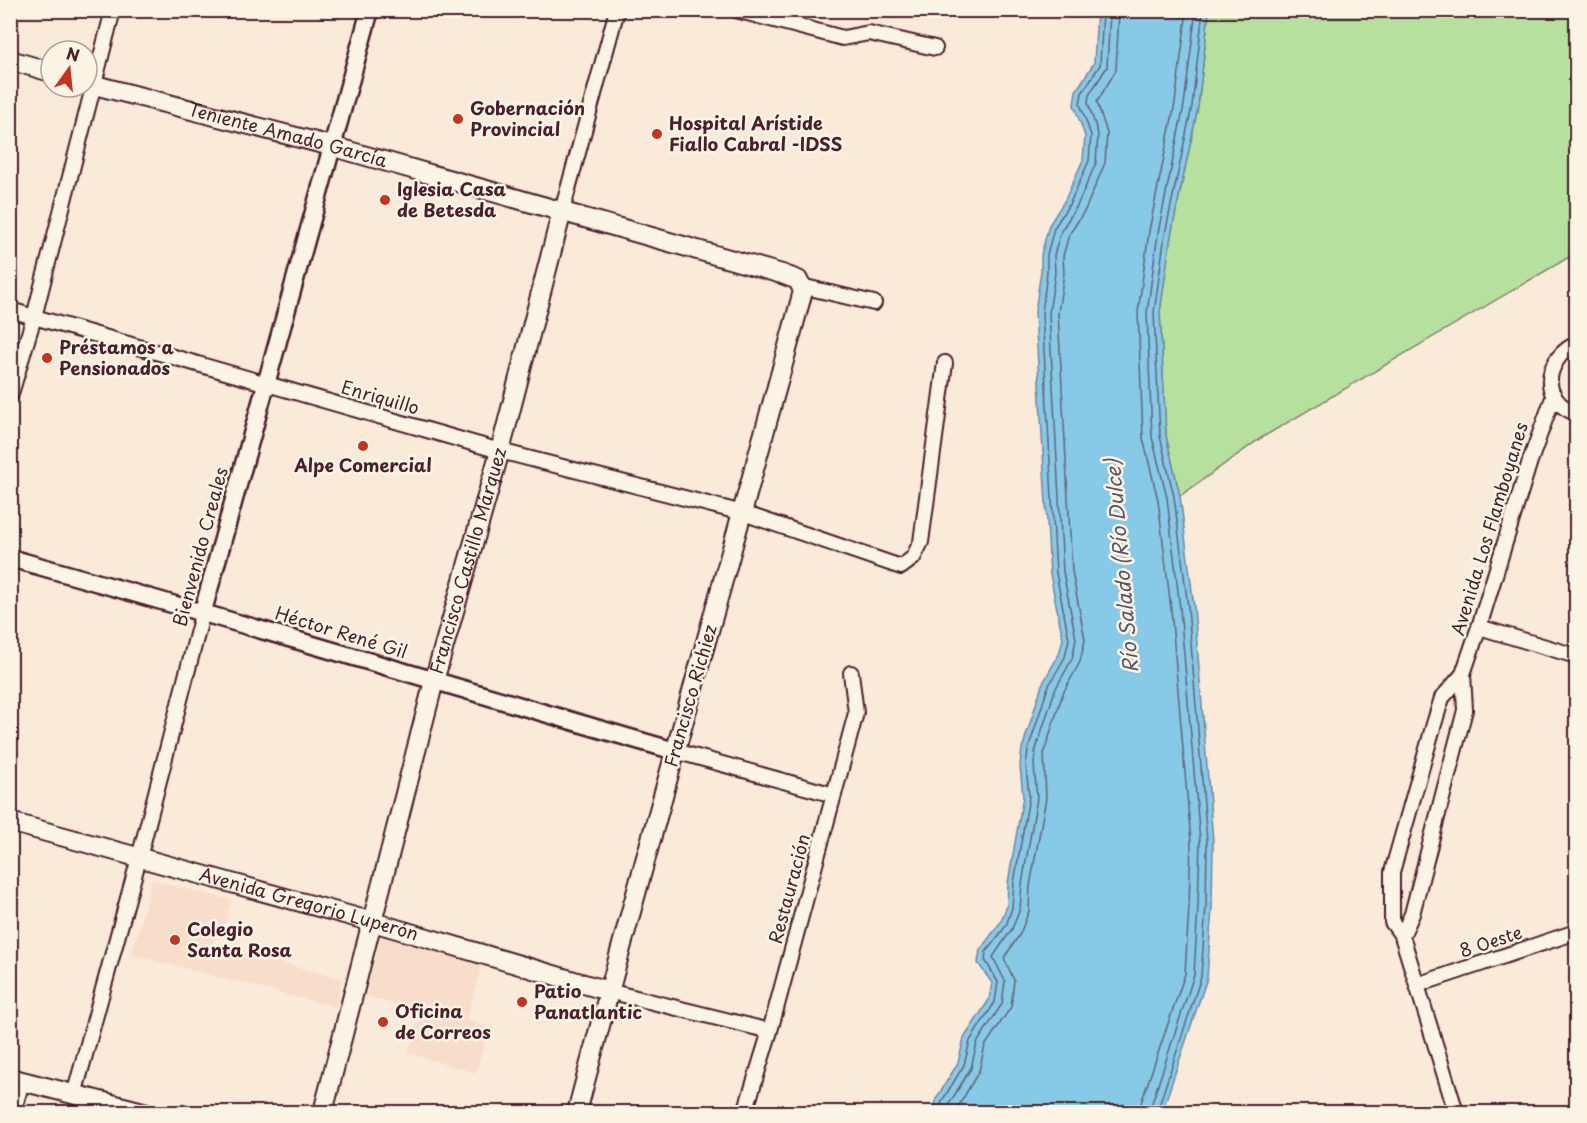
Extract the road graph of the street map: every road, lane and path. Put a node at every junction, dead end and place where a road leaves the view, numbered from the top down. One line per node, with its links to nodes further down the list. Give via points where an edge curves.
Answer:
1 (113, 10): 6 (street)
2 (370, 10): 11 (street, Bienvenido Creales)
3 (617, 10): 12 (street, Francisco Castillo Márquez)
4 (736, 10): 5 (street, via 843,38 869,33)
5 (935, 48)
6 (99, 55)
7 (10, 60): 8 (main road)
8 (39, 68)
9 (99, 86): 11 (main road, Teniente Amado García)
10 (86, 99): 16 (street)
11 (331, 146): 12 (main road, Teniente Amado García); 19 (street, Bienvenido Creales)
12 (562, 211): 13 (main road, Teniente Amado García, via 782,274); 23 (main road, Francisco Castillo Márquez)
13 (799, 283): 14 (street); 24 (main road, Francisco Richiez, via 803,291)
14 (874, 303)
15 (10, 310): 16 (street, Enriquillo)
16 (34, 317): 19 (street, Enriquillo); 21 (street)
17 (1576, 344): 20 (street, via 1554,362 1550,377)
18 (945, 363): 24 (street, Enriquillo, via 921,542 913,558 901,567)
19 (265, 384): 23 (street, Enriquillo); 26 (street, Bienvenido Creales)
20 (1554, 395): 22 (street, via 1560,405); 27 (street, Avenida Los Flamboyanes)
21 (10, 397)
22 (1576, 414)
23 (500, 451): 24 (street, Enriquillo); 31 (main road, Francisco Castillo Márquez)
24 (743, 513): 32 (main road, Francisco Richiez)
25 (10, 558): 26 (street, Héctor René Gil)
26 (203, 611): 31 (street, Héctor René Gil); 35 (street, Bienvenido Creales)
27 (1479, 627): 28 (street); 30 (street, Avenida Los Flamboyanes)
28 (1576, 656)
29 (851, 673): 33 (street, Restauración, via 856,713)
30 (1463, 674): 38 (street, Avenida Los Flamboyanes, via 1465,710 1412,914); 38 (street, Avenida Los Flamboyanes, via 1442,698 1392,872 1392,922)
31 (434, 681): 32 (street, Héctor René Gil); 36 (main road, Francisco Castillo Márquez)
32 (675, 751): 33 (street, Héctor René Gil); 40 (main road, Francisco Richiez)
33 (834, 795): 41 (street, Restauración)
34 (10, 822): 35 (main road, Avenida Gregorio Luperón)
35 (139, 858): 36 (main road, Avenida Gregorio Luperón); 43 (street, Bienvenido Creales)
36 (373, 922): 40 (main road, Avenida Gregorio Luperón); 46 (main road, Francisco Castillo Márquez)
37 (1576, 932): 39 (street, 8 Oeste)
38 (1402, 936): 39 (street, Avenida Los Flamboyanes)
39 (1417, 985): 49 (street, Avenida Los Flamboyanes)
40 (608, 991): 41 (street); 47 (main road, Francisco Richiez)
41 (770, 1031): 48 (street, Restauración)
42 (16, 1080): 43 (main road); 45 (street)
43 (74, 1095): 44 (main road)
44 (134, 1111)
45 (13, 1113)
46 (323, 1113)
47 (577, 1113)
48 (746, 1113)
49 (1456, 1113)

